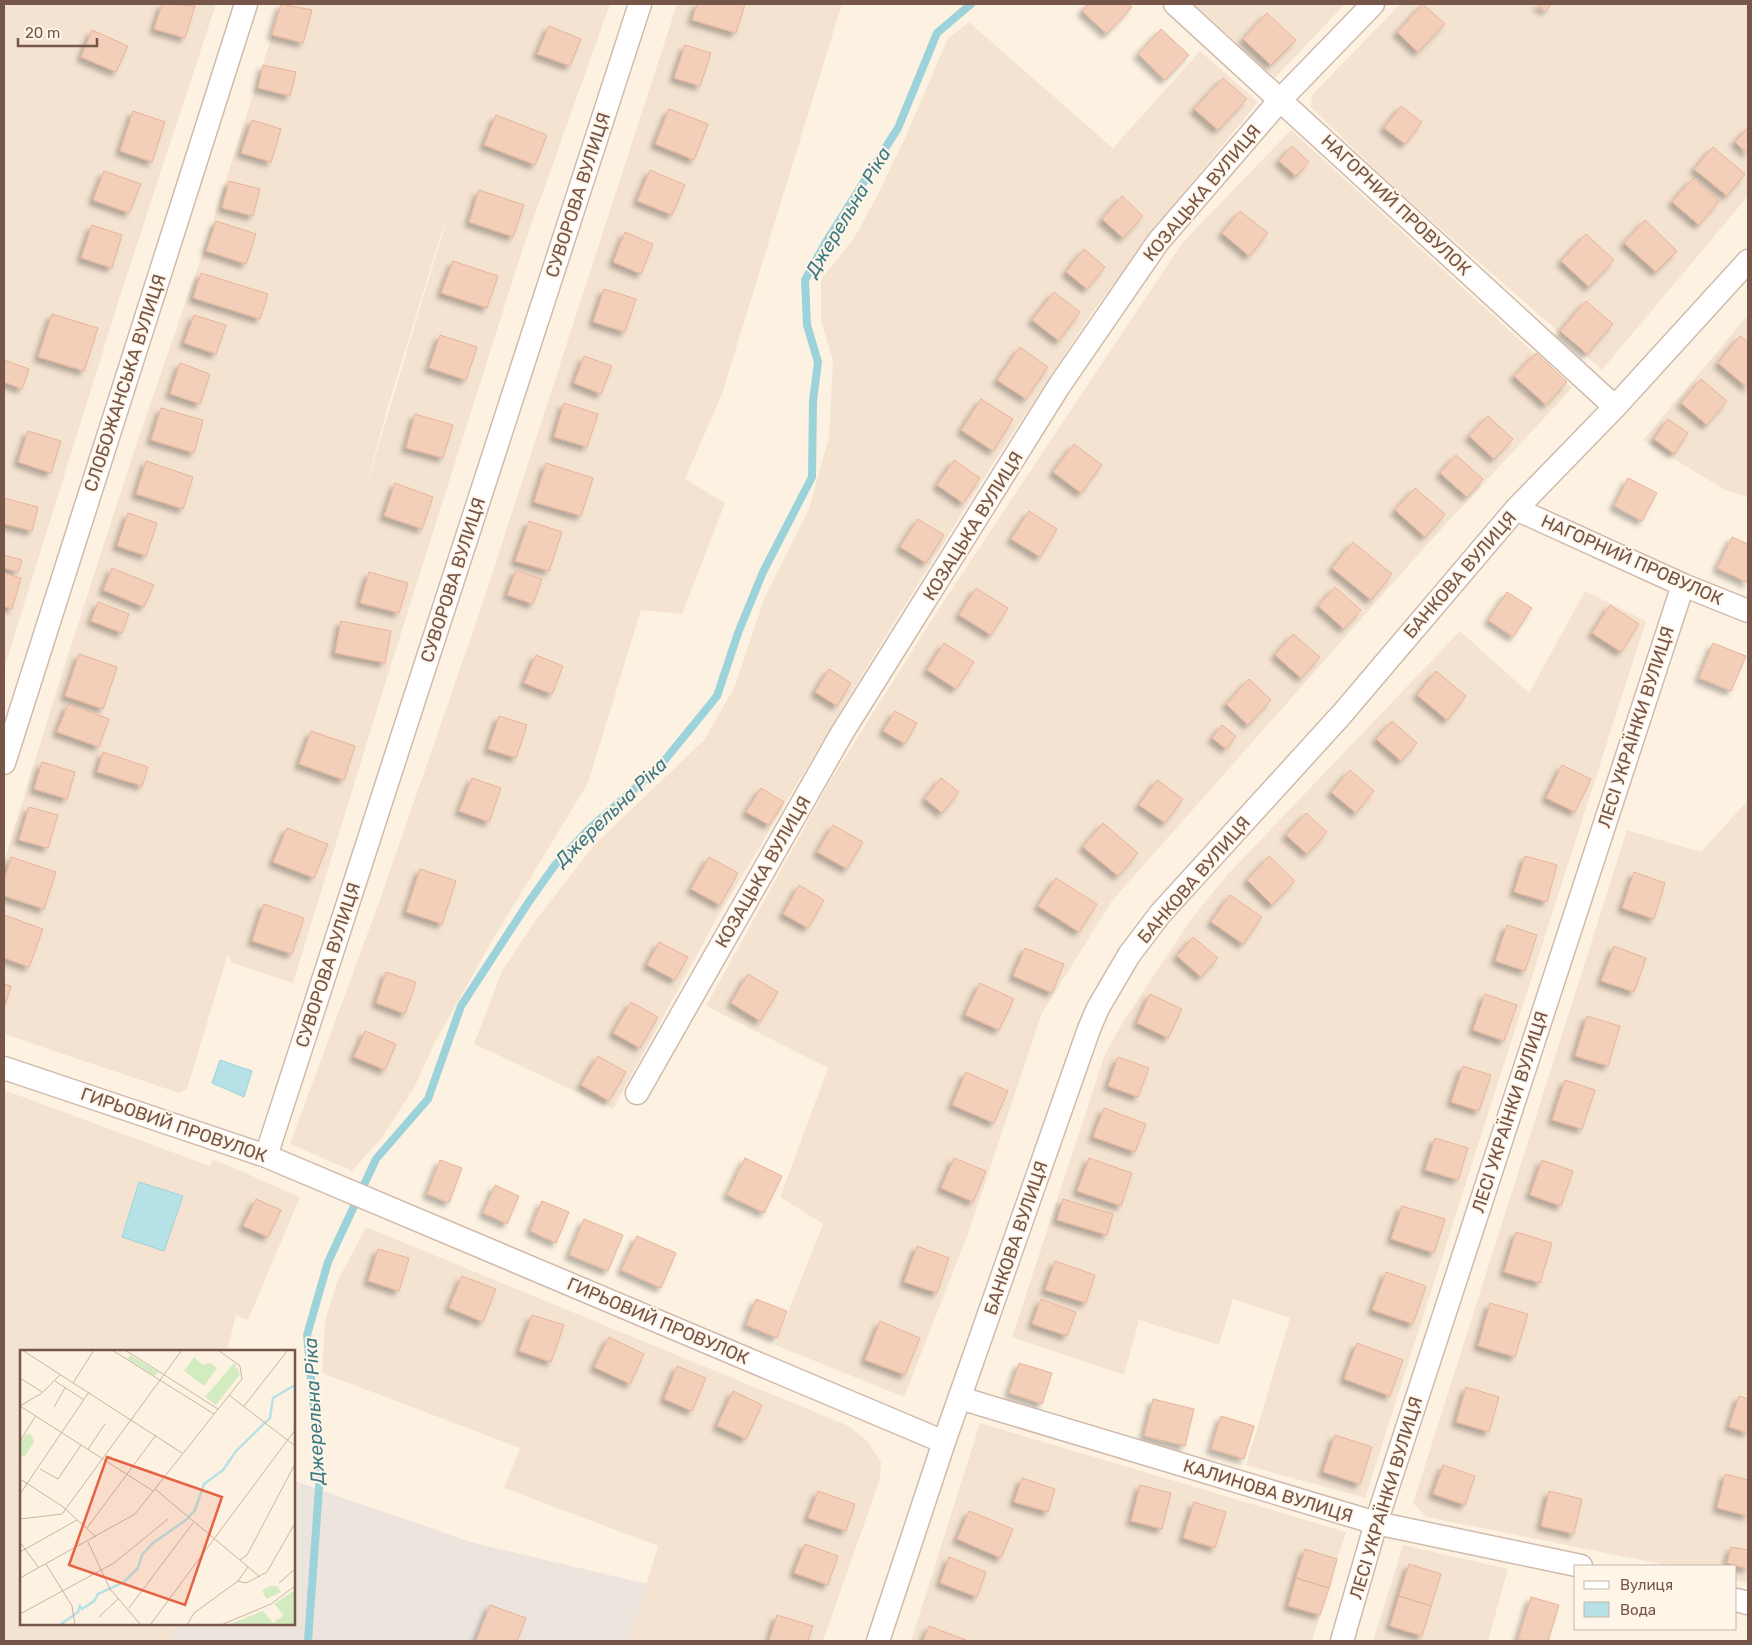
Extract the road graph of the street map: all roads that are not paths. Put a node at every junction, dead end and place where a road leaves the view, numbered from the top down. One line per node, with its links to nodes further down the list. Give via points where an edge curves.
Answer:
1 (246, 4): 11 (street, СЛОБОЖАНСЬКА ВУЛИЦЯ)
2 (640, 4): 14 (street, СУВОРОВА ВУЛИЦЯ)
3 (1175, 4): 5 (street, НАГОРНИЙ ПРОВУЛОК)
4 (1373, 4): 5 (street, КОЗАЦЬКА ВУЛИЦЯ)
5 (1281, 99): 7 (street, НАГОРНИЙ ПРОВУЛОК); 13 (street, КОЗАЦЬКА ВУЛИЦЯ, via 1158,242 1059,386 842,733)
6 (1748, 261): 7 (street, БАНКОВА ВУЛИЦЯ)
7 (1616, 406): 8 (street, БАНКОВА ВУЛИЦЯ)
8 (1516, 509): 9 (street, НАГОРНИЙ ПРОВУЛОК); 15 (street, БАНКОВА ВУЛИЦЯ, via 1342,714 1160,914 1129,955 1089,1029)
9 (1683, 585): 10 (street, НАГОРНИЙ ПРОВУЛОК); 17 (street, ЛЕСІ УКРАЇНКИ ВУЛИЦЯ)
10 (1748, 611)
11 (4, 763)
12 (4, 1068): 14 (street, ГИРЬОВИЙ ПРОВУЛОК)
13 (637, 1093)
14 (266, 1156): 16 (street, ГИРЬОВИЙ ПРОВУЛОК)
15 (960, 1398): 16 (street, БАНКОВА ВУЛИЦЯ); 17 (street, КАЛИНОВА ВУЛИЦЯ)
16 (944, 1442): 19 (street, БАНКОВА ВУЛИЦЯ)
17 (1376, 1523): 18 (street, КАЛИНОВА ВУЛИЦЯ); 20 (street, ЛЕСІ УКРАЇНКИ ВУЛИЦЯ)
18 (1576, 1565)
19 (878, 1641)
20 (1342, 1641)

